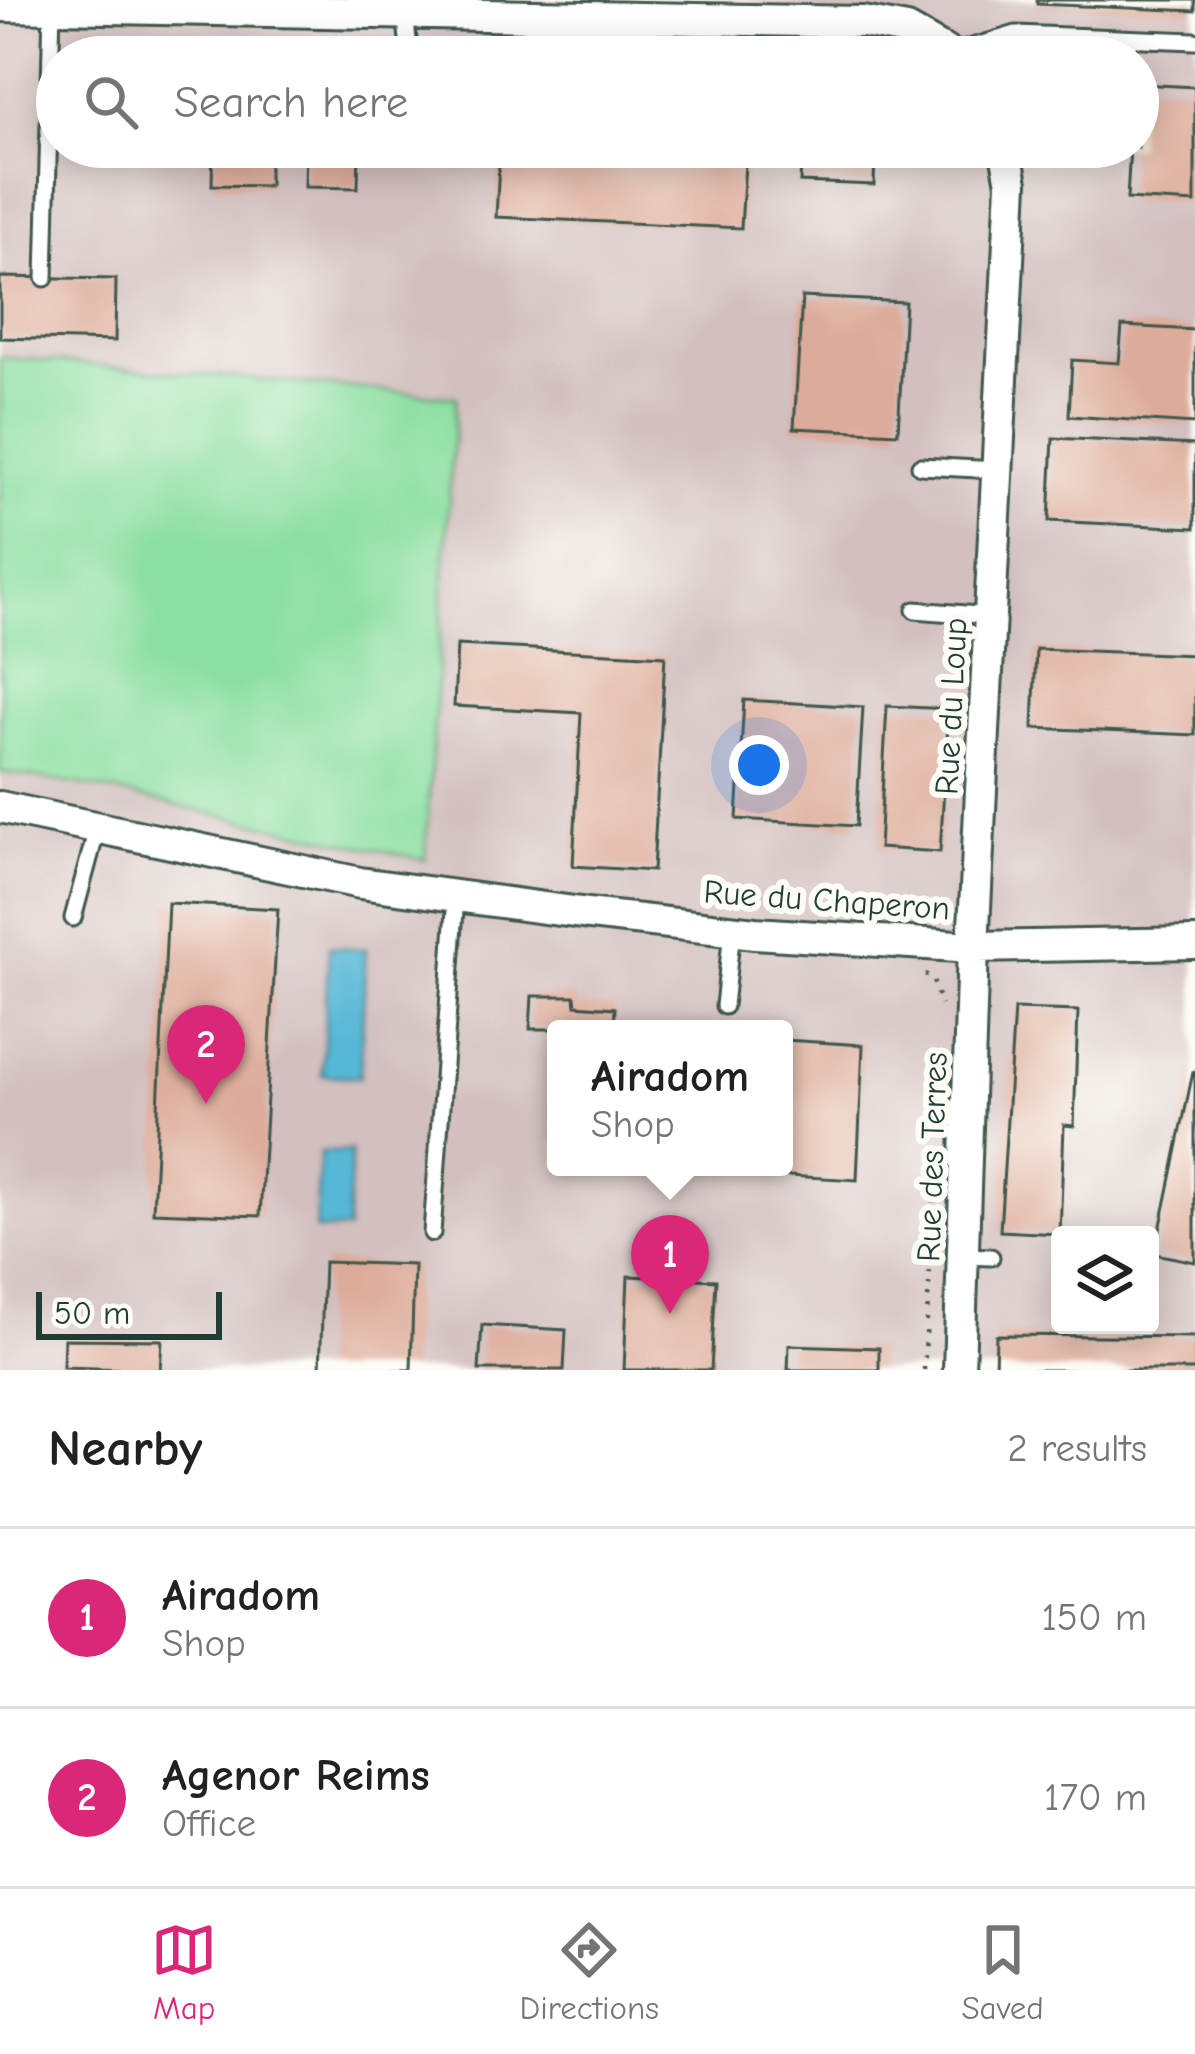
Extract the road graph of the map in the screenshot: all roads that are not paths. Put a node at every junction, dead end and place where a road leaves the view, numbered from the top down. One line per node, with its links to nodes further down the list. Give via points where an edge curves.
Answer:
1 (0, 6): 2 (street)
2 (52, 7): 3 (street); 4 (lane)
3 (386, 8): 5 (lane); 6 (street, via 863,22)
4 (51, 36)
5 (400, 36)
6 (918, 36)
7 (1010, 36): 8 (lane)
8 (1067, 36)
9 (1159, 40): 10 (lane)
10 (1195, 41)
11 (48, 168): 13 (lane)
12 (1009, 168): 15 (street, Rue du Loup)
13 (45, 278)
14 (920, 466): 15 (lane)
15 (997, 470): 17 (street, Rue du Loup)
16 (915, 610): 17 (lane)
17 (991, 616): 24 (street, Rue du Loup)
18 (0, 808): 19 (street, Rue du Chaperon)
19 (98, 825): 20 (street, Rue du Chaperon, via 360,884); 21 (lane)
20 (456, 896): 22 (street, Rue du Chaperon); 26 (lane)
21 (74, 918)
22 (732, 930): 24 (street, Rue du Chaperon); 25 (lane)
23 (1195, 944): 24 (street, Rue du Chaperon)
24 (973, 946): 27 (street, Rue des Terres, via 977,1256)
25 (724, 1006)
26 (432, 1232)
27 (958, 1370)

